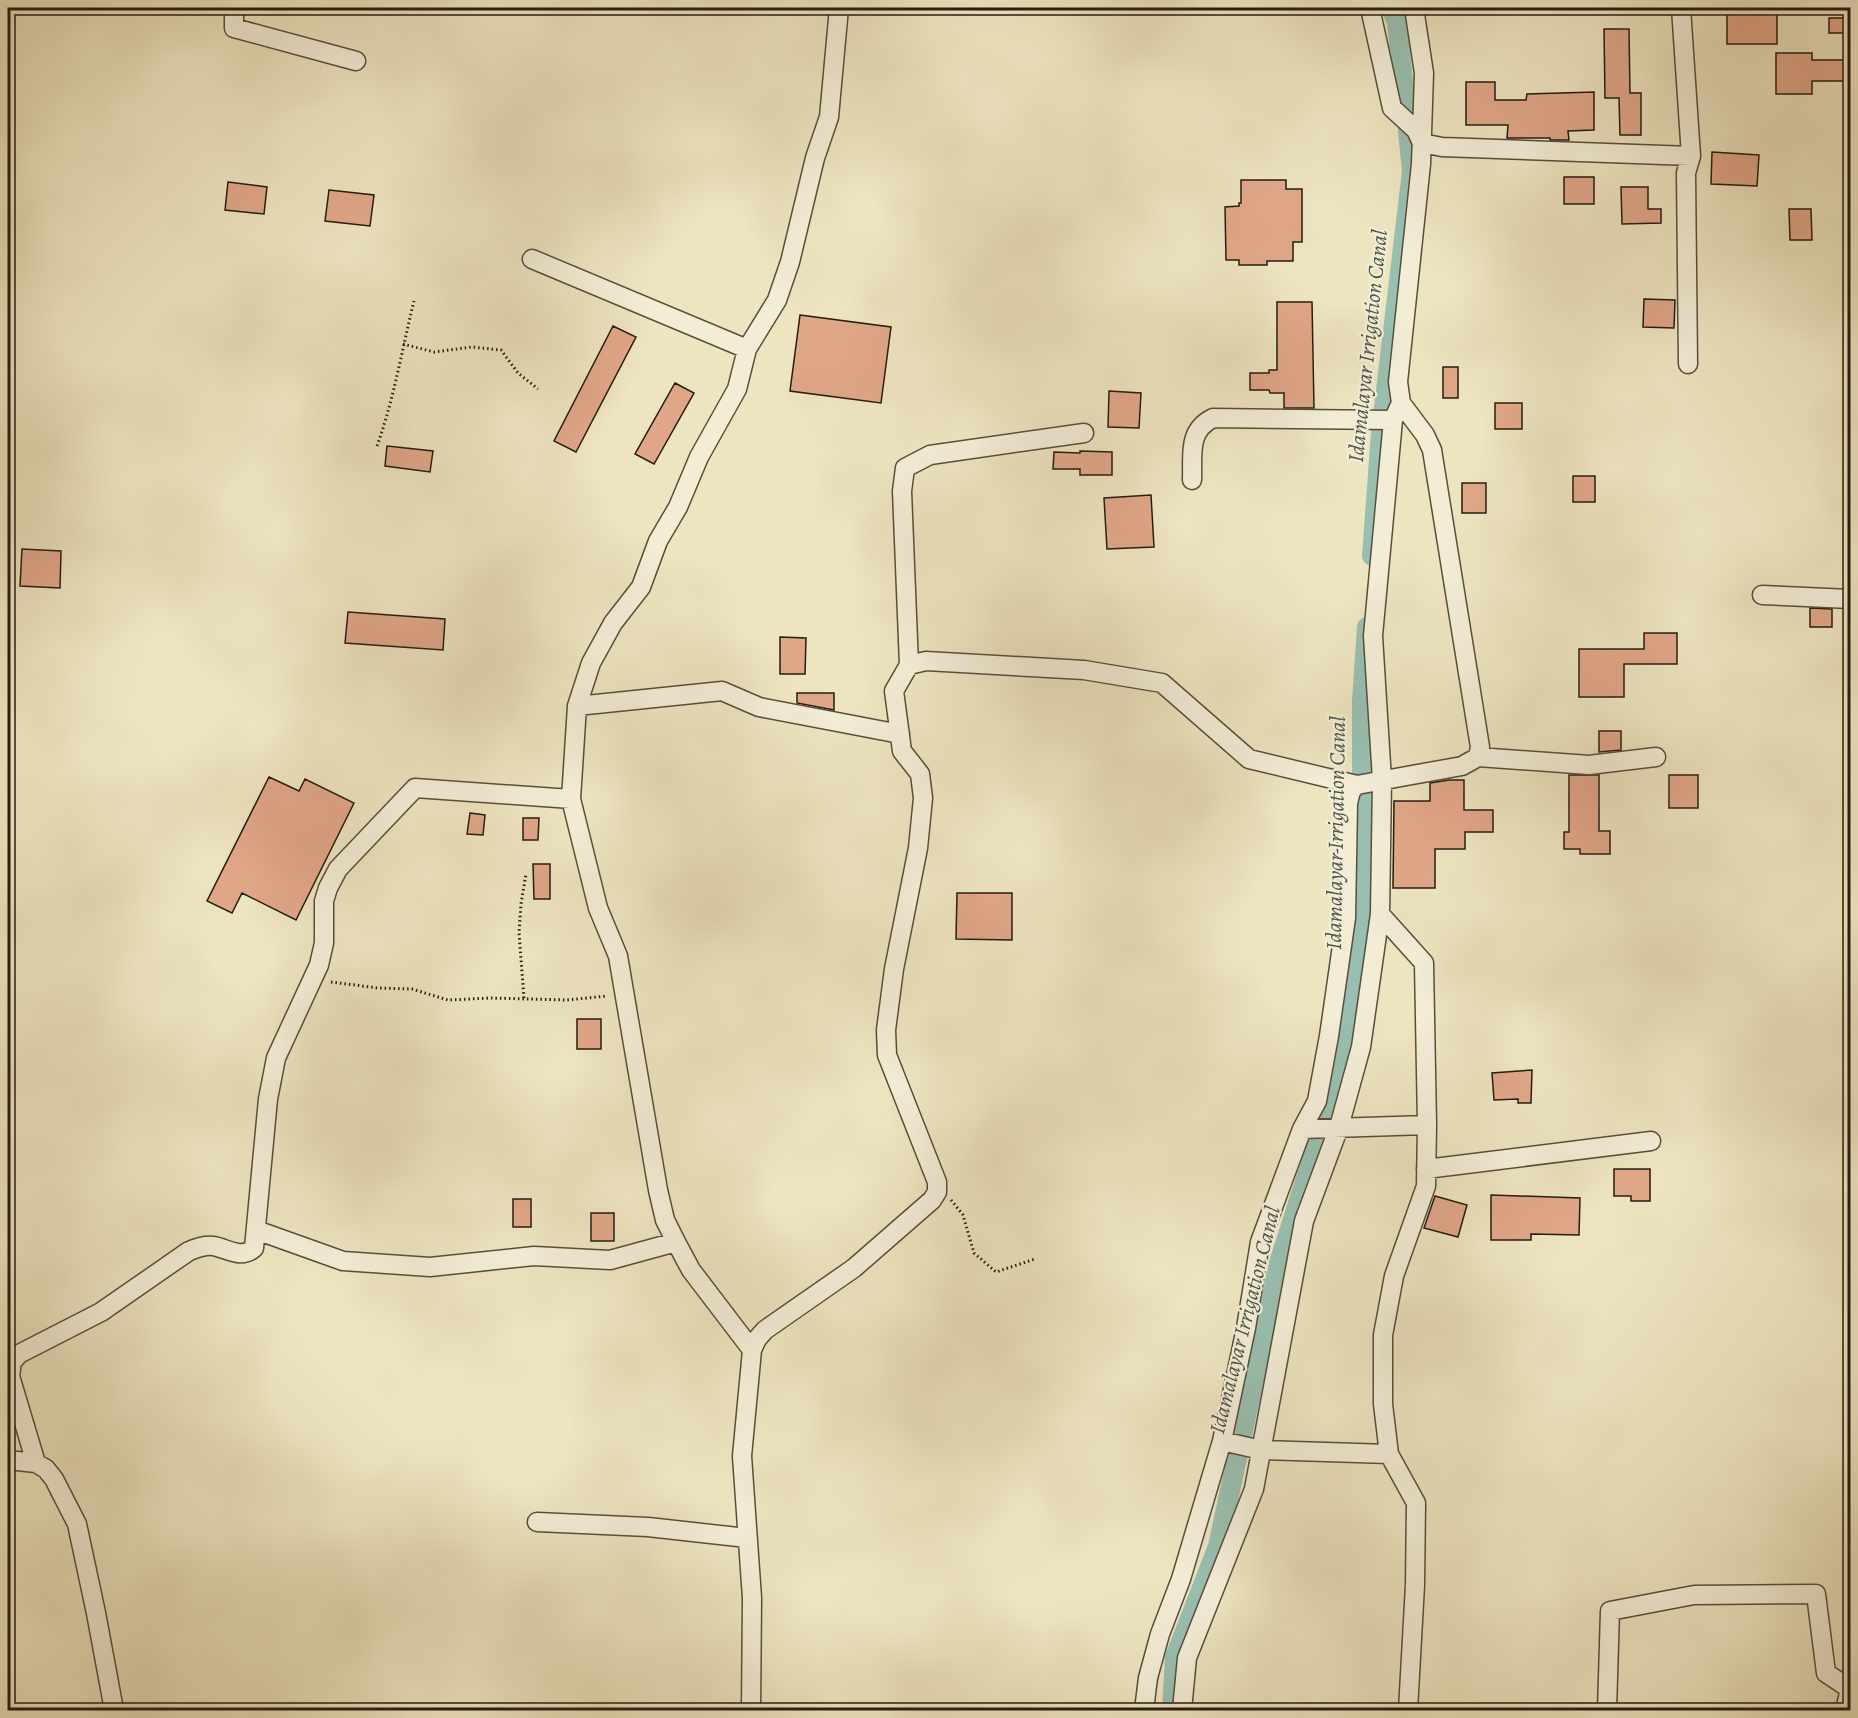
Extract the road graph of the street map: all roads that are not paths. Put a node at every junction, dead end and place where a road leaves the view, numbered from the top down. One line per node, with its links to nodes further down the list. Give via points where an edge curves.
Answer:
1 (234, 8): 6 (street, via 234,28)
2 (838, 8): 10 (street, via 829,117 777,300)
3 (1370, 8): 7 (street, via 1392,108)
4 (1414, 8): 7 (street, via 1424,74)
5 (1682, 8): 8 (street)
6 (356, 61)
7 (1419, 137): 8 (street, via 1442,147); 12 (street, via 1398,382)
8 (1691, 156): 11 (street, via 1686,173)
9 (532, 259): 10 (street)
10 (747, 349): 19 (street, via 737,389 699,457 640,587 613,623 591,663)
11 (1688, 364)
12 (1401, 403): 13 (street); 21 (street, via 1432,450 1480,747)
13 (1393, 420): 15 (street, via 1213,418 1202,424 1194,437); 23 (street, via 1374,636)
14 (1084, 433): 18 (street, via 930,455 904,468)
15 (1192, 480)
16 (1762, 595): 17 (street)
17 (1851, 599)
18 (909, 665): 20 (street, via 894,691); 24 (street, via 926,661 1084,670 1162,683 1249,759)
19 (577, 706): 20 (street, via 722,691 759,708); 25 (street)
20 (900, 734): 34 (street, via 902,751 920,774 923,798 918,848 894,969 886,1030 887,1055 937,1182 937,1192 854,1268 765,1330)
21 (1478, 757): 22 (street, via 1589,765); 23 (street, via 1462,766)
22 (1656, 757)
23 (1382, 780): 24 (street); 26 (street)
24 (1357, 785): 29 (street, via 1348,803 1346,918 1329,1036 1317,1101)
25 (571, 799): 32 (street, via 415,788 338,869 324,901 324,943 319,965 276,1058 268,1099); 33 (street, via 598,908 618,956 658,1190 665,1220)
26 (1380, 914): 27 (street, via 1424,963); 28 (street, via 1361,1047)
27 (1427, 1125): 28 (street); 31 (street)
28 (1339, 1127): 29 (street); 36 (street, via 1304,1221)
29 (1302, 1129): 35 (street, via 1260,1242)
30 (1651, 1141): 31 (street)
31 (1426, 1169): 37 (street, via 1426,1186 1394,1276 1383,1335 1383,1404)
32 (256, 1230): 33 (street, via 343,1261 430,1267 534,1256 610,1260); 39 (street, via 254,1248 248,1254 200,1246 101,1312 19,1354 12,1362 10,1376)
33 (676, 1242): 34 (street, via 691,1270)
34 (752, 1350): 41 (street, via 742,1456)
35 (1222, 1441): 36 (street); 45 (street, via 1181,1579 1160,1634)
36 (1261, 1450): 37 (street); 46 (street, via 1254,1489 1187,1658)
37 (1389, 1454): 47 (street, via 1416,1503)
38 (8, 1460): 39 (street)
39 (36, 1463): 43 (street, via 54,1479 77,1524)
40 (537, 1522): 41 (street, via 648,1527)
41 (747, 1538): 44 (street, via 752,1598)
42 (1850, 1689): 48 (street, via 1827,1673 1816,1594 1694,1595 1610,1611); 49 (street)
43 (114, 1710)
44 (751, 1710)
45 (1144, 1710)
46 (1182, 1710)
47 (1408, 1710)
48 (1607, 1710)
49 (1845, 1710)

